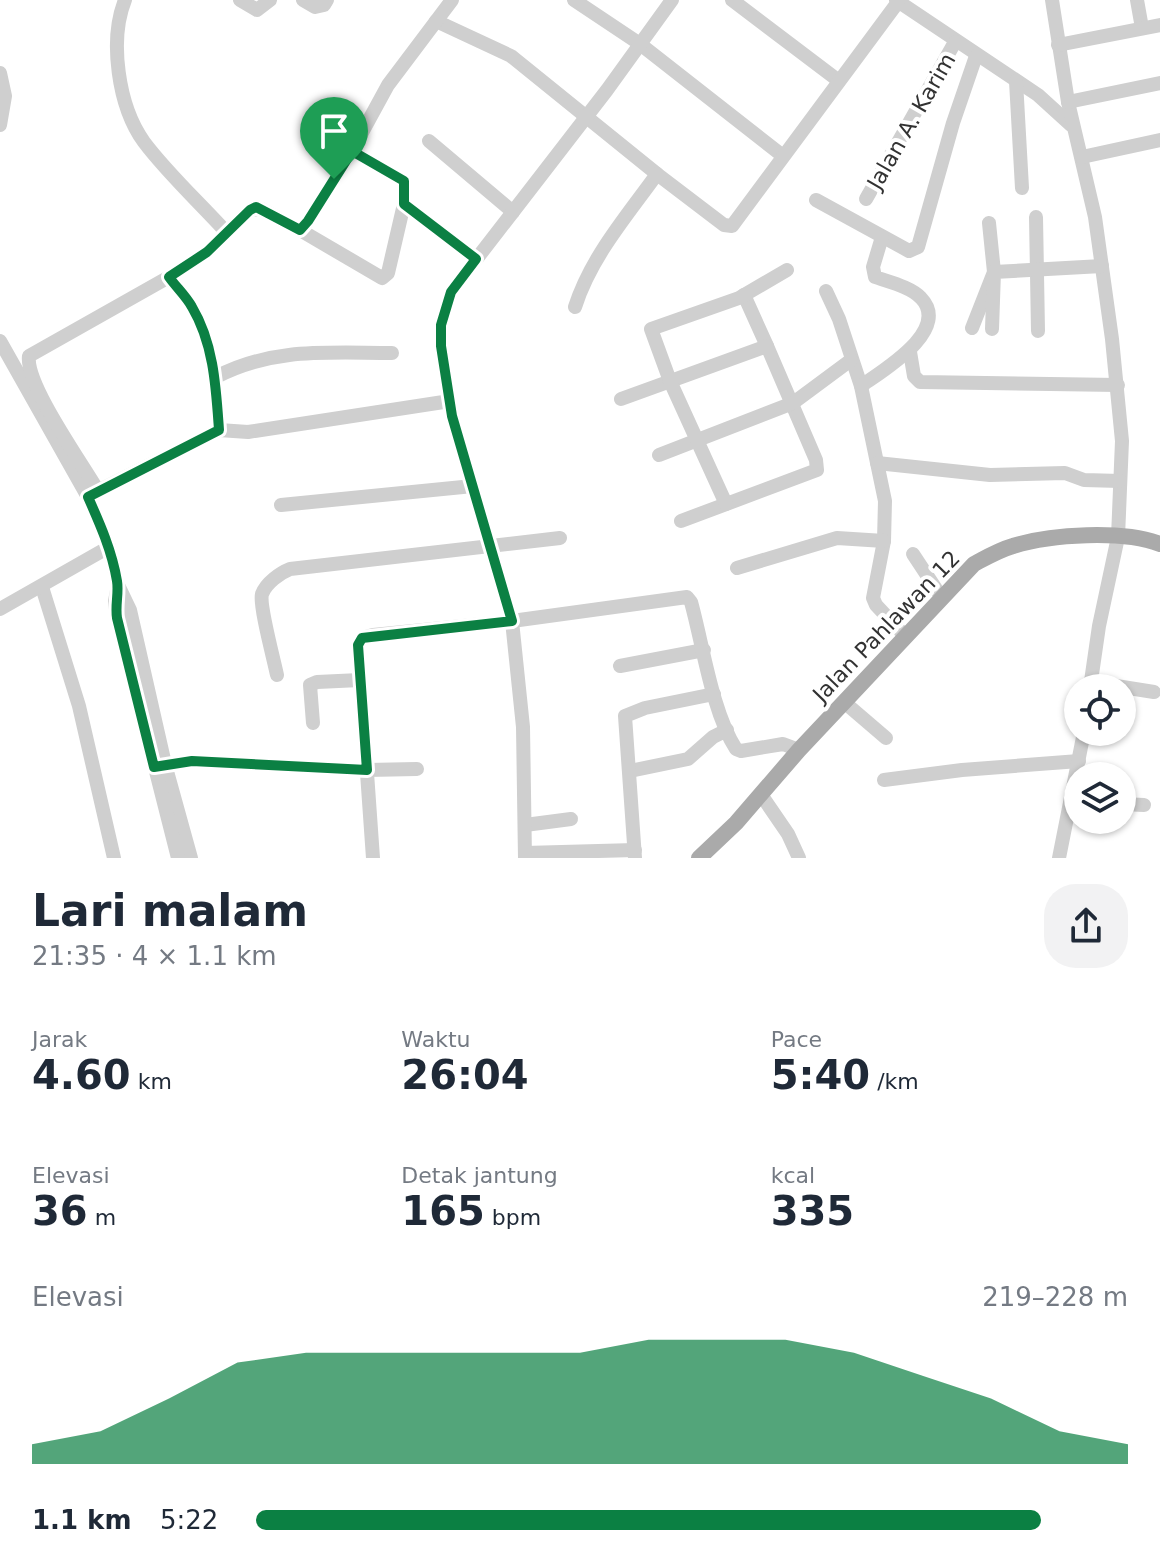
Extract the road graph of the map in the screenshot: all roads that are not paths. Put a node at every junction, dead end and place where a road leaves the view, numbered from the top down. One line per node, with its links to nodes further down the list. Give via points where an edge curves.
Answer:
1 (125, 0): 42 (street, via 115,47 134,125)
2 (240, 0): 3 (street, via 257,10)
3 (270, 0)
4 (303, 0): 5 (street, via 315,7)
5 (327, 0)
6 (452, 0): 13 (street)
7 (574, 0): 17 (street)
8 (672, 0): 17 (street)
9 (732, 0): 21 (street)
10 (1052, 0): 18 (street)
11 (1137, 0): 15 (street)
12 (897, 1): 16 (street); 21 (street)
13 (436, 21): 25 (street, via 511,56); 30 (street, via 388,85)
14 (1160, 25): 15 (street)
15 (1142, 28): 18 (street)
16 (955, 42): 19 (street); 35 (street, Jalan A. Karim)
17 (640, 44): 25 (street); 31 (street)
18 (1058, 45): 24 (street)
19 (976, 56): 22 (street); 43 (street, via 918,247 909,251)
20 (0, 73): 26 (street, via 5,96)
21 (839, 81): 31 (street)
22 (1016, 81): 27 (street); 34 (street)
23 (1160, 83): 24 (street)
24 (1068, 102): 27 (street)
25 (587, 116): 33 (street); 38 (street)
26 (0, 125)
27 (1074, 128): 32 (street)
28 (1160, 140): 32 (street)
29 (429, 141): 38 (street)
30 (352, 151): 37 (street, via 404,181); 41 (street)
31 (783, 156): 33 (street, via 732,226)
32 (1082, 157): 45 (street)
33 (657, 174): 52 (street, via 595,260)
34 (1022, 188)
35 (866, 199)
36 (816, 200): 43 (street)
37 (404, 204): 41 (street, via 388,273 382,278); 44 (street)
38 (513, 212): 44 (street)
39 (1036, 217): 47 (street)
40 (989, 223): 48 (street)
41 (300, 230): 42 (street, via 256,207)
42 (227, 233): 49 (street)
43 (882, 237): 58 (street, via 875,277 919,295 928,311)
44 (476, 259): 66 (street, via 451,292 441,325)
45 (1102, 266): 47 (street); 63 (street)
46 (787, 270): 51 (street)
47 (1037, 270): 48 (street); 55 (street)
48 (994, 272): 53 (street); 54 (street)
49 (169, 277): 61 (street, via 204,333); 74 (street, via 29,356 42,398)
50 (826, 291): 60 (street)
51 (744, 295): 57 (street); 62 (street, via 651,329)
52 (575, 307)
53 (972, 328)
54 (992, 329)
55 (1038, 331)
56 (0, 341): 74 (street)
57 (767, 346): 62 (street); 67 (street)
58 (910, 352): 63 (street, via 920,382); 64 (street)
59 (392, 353): 61 (street, via 289,353)
60 (851, 360): 64 (street); 67 (street)
61 (216, 377): 68 (street)
62 (670, 381): 65 (street); 69 (street)
63 (1118, 385): 72 (street)
64 (861, 386): 71 (street)
65 (621, 399)
66 (450, 401): 68 (street, via 248,432); 73 (street)
67 (793, 403): 69 (street); 75 (street, via 817,470)
68 (219, 430): 74 (street)
69 (699, 442): 70 (street); 75 (street)
70 (659, 455)
71 (877, 463): 72 (street); 80 (street, via 885,501)
72 (1120, 481): 78 (street)
73 (473, 486): 76 (street); 83 (street)
74 (93, 494): 82 (street)
75 (726, 504): 77 (street)
76 (281, 505)
77 (681, 521)
78 (1118, 537): 81 (main road, Jalan Pahlawan 12); 87 (main road, Jalan Pahlawan 12, via 1016,545 974,564); 93 (street)
79 (560, 538): 83 (street)
80 (884, 541): 85 (street, via 837,538); 90 (street, via 873,598)
81 (1160, 544)
82 (109, 547): 86 (street); 106 (street, via 118,585 117,618)
83 (491, 548): 89 (street); 94 (street, via 281,572 262,598)
84 (913, 554): 87 (street)
85 (737, 568)
86 (42, 587): 88 (street); 119 (street, via 79,706)
87 (942, 598): 90 (main road, Jalan Pahlawan 12)
88 (0, 609)
89 (512, 621): 91 (street, via 687,597); 95 (street, via 362,638); 115 (street, via 523,727)
90 (905, 636): 99 (main road, Jalan Pahlawan 12)
91 (704, 650): 92 (street); 98 (street)
92 (620, 666)
93 (1092, 674)
94 (277, 675)
95 (360, 680): 100 (street, via 310,685); 108 (street)
96 (1136, 690): 97 (street)
97 (1154, 692)
98 (714, 694): 101 (street); 109 (street, via 626,714)
99 (844, 702): 102 (street); 104 (main road, Jalan Pahlawan 12)
100 (313, 723)
101 (727, 730): 104 (street, via 741,751 783,744); 109 (street, via 684,761)
102 (886, 738)
103 (1082, 746): 105 (street)
104 (799, 750): 111 (main road, Jalan Pahlawan 12)
105 (1079, 761): 110 (street)
106 (160, 766): 108 (street, via 192,761); 120 (street); 121 (street)
107 (417, 769): 108 (street)
108 (367, 770): 122 (street)
109 (630, 771): 117 (street)
110 (884, 780)
111 (762, 796): 123 (main road, Jalan Pahlawan 12); 124 (street)
112 (1136, 805): 113 (street)
113 (1144, 805)
114 (571, 819): 115 (street)
115 (525, 825): 118 (street)
116 (1066, 834): 125 (street)
117 (635, 854): 118 (street)
118 (525, 856)
119 (114, 858)
120 (178, 858)
121 (191, 858)
122 (373, 858)
123 (699, 858)
124 (799, 858)
125 (1059, 858)

